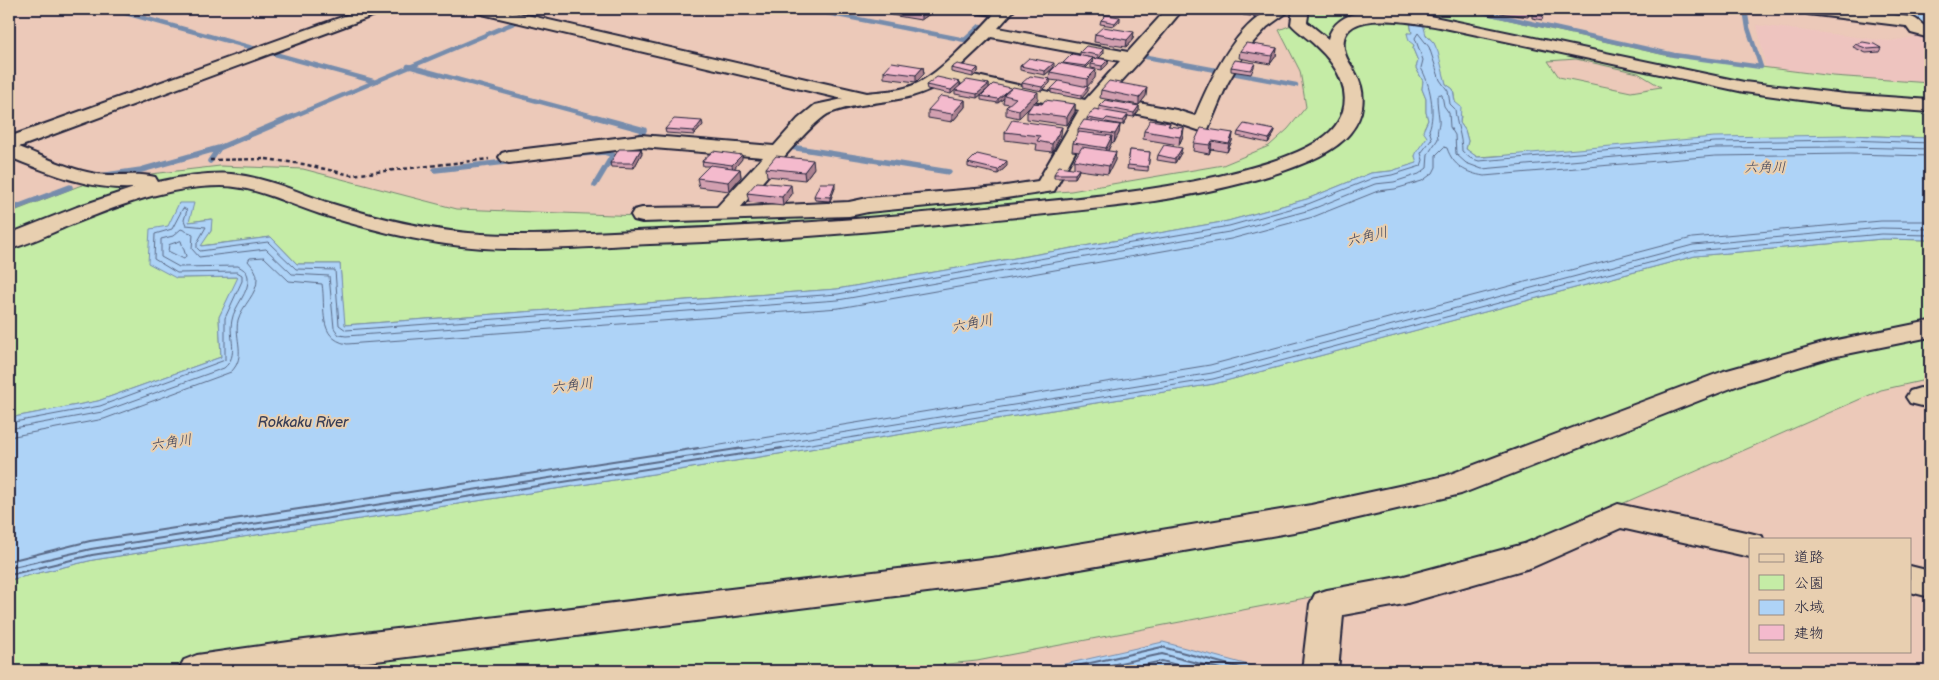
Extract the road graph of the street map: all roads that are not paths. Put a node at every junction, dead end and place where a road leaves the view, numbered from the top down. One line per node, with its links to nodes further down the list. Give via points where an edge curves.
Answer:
1 (378, 9): 18 (street)
2 (482, 9): 15 (street)
3 (965, 9): 9 (lane)
4 (1175, 9): 12 (street)
5 (1284, 9): 16 (street, via 1261,23 1236,52 1201,125 1176,116)
6 (1301, 9): 13 (street, via 1299,24)
7 (1446, 9): 11 (street, via 1487,25)
8 (1808, 9): 10 (street, via 1910,22 1917,30)
9 (995, 22): 12 (street); 14 (street)
10 (1930, 33)
11 (1572, 50): 13 (street, via 1440,22 1376,17 1346,22 1334,45); 17 (street, via 1744,87 1845,100)
12 (1134, 56): 16 (street)
13 (1336, 57): 23 (street, via 1350,79 1354,96 1353,111 1346,126 1332,142 1262,170 1199,186 1127,198 795,231 494,242 438,236 364,221 286,196 270,187)
14 (943, 74): 15 (street, via 908,94); 16 (street)
15 (862, 97): 20 (street, via 822,109)
16 (1092, 104): 24 (street, via 1046,186 849,209)
17 (1930, 106)
18 (9, 144)
19 (603, 147): 20 (street, via 641,141); 22 (street)
20 (784, 147): 24 (street)
21 (9, 150): 23 (street, via 92,180 120,183 209,176)
22 (509, 157)
23 (218, 180): 26 (street, via 126,196)
24 (723, 214): 25 (street)
25 (642, 215)
26 (9, 242)
27 (1930, 329): 31 (street, via 1827,350 1734,377 1450,486 1310,517 999,570)
28 (1749, 545): 32 (street, via 1618,516 1533,554 1404,590 1327,604)
29 (1912, 580): 30 (street)
30 (1930, 584)
31 (197, 671)
32 (1320, 671)

